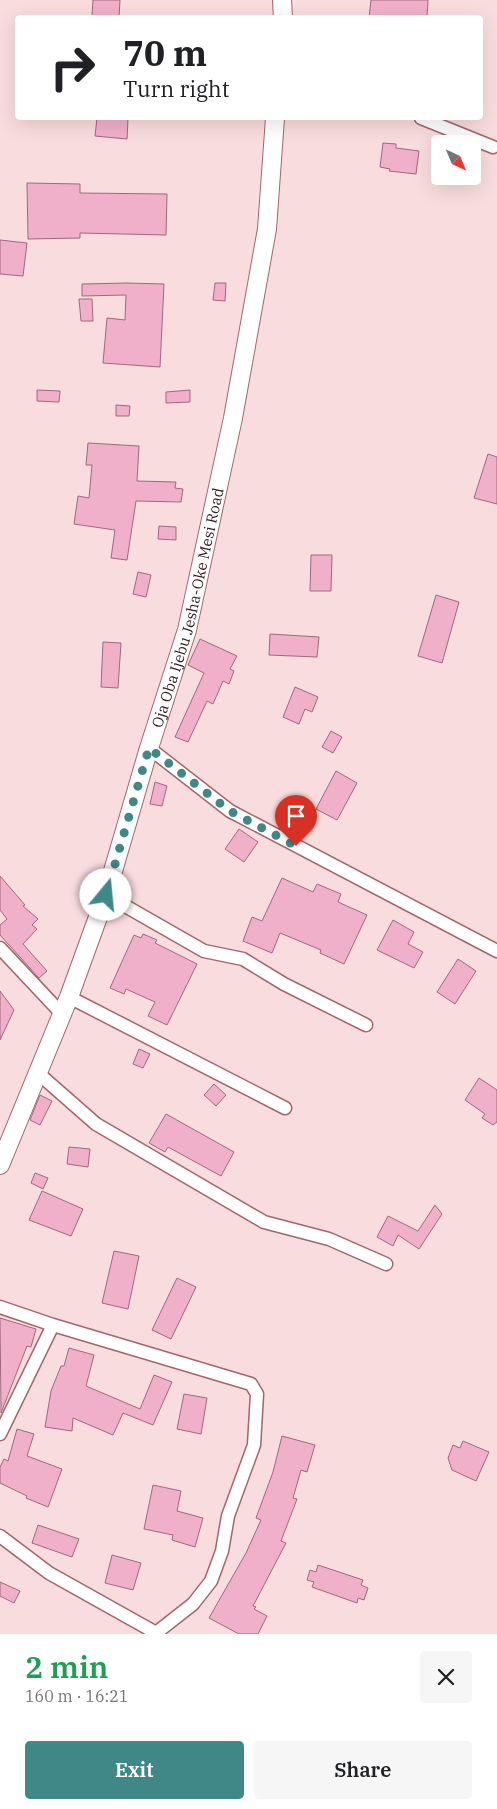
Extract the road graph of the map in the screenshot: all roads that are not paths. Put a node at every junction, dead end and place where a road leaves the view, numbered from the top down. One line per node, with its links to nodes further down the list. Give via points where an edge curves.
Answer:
1 (282, 0): 2 (main road)
2 (283, 15)
3 (275, 120): 6 (main road, Oja Oba Ijebu Jesha-Oke Mesi Road, via 267,229 234,418 188,630)
4 (426, 120): 5 (street)
5 (493, 147)
6 (149, 748): 7 (main road, Oja Oba Ijebu Jesha-Oke Mesi Road); 9 (street, via 230,811)
7 (106, 895): 10 (main road, Oja Oba Ijebu Jesha-Oke Mesi Road); 12 (street, via 204,951 243,959 284,984)
8 (0, 948): 11 (street)
9 (497, 951)
10 (70, 997): 11 (main road, Oja Oba Ijebu Jesha-Oke Mesi Road); 14 (street)
11 (62, 1014): 13 (main road, Oja Oba Ijebu Jesha-Oke Mesi Road)
12 (366, 1024)
13 (39, 1074): 15 (main road, Oja Oba Ijebu Jesha-Oke Mesi Road); 16 (street, via 96,1124 264,1222 329,1239)
14 (285, 1108)
15 (0, 1165)
16 (386, 1264)
17 (0, 1307): 18 (street)
18 (53, 1326): 19 (street); 21 (street, via 251,1384 257,1394 254,1445 228,1516 222,1551 211,1582 193,1604)
19 (0, 1434)
20 (0, 1536): 21 (street, via 49,1573)
21 (157, 1633)

